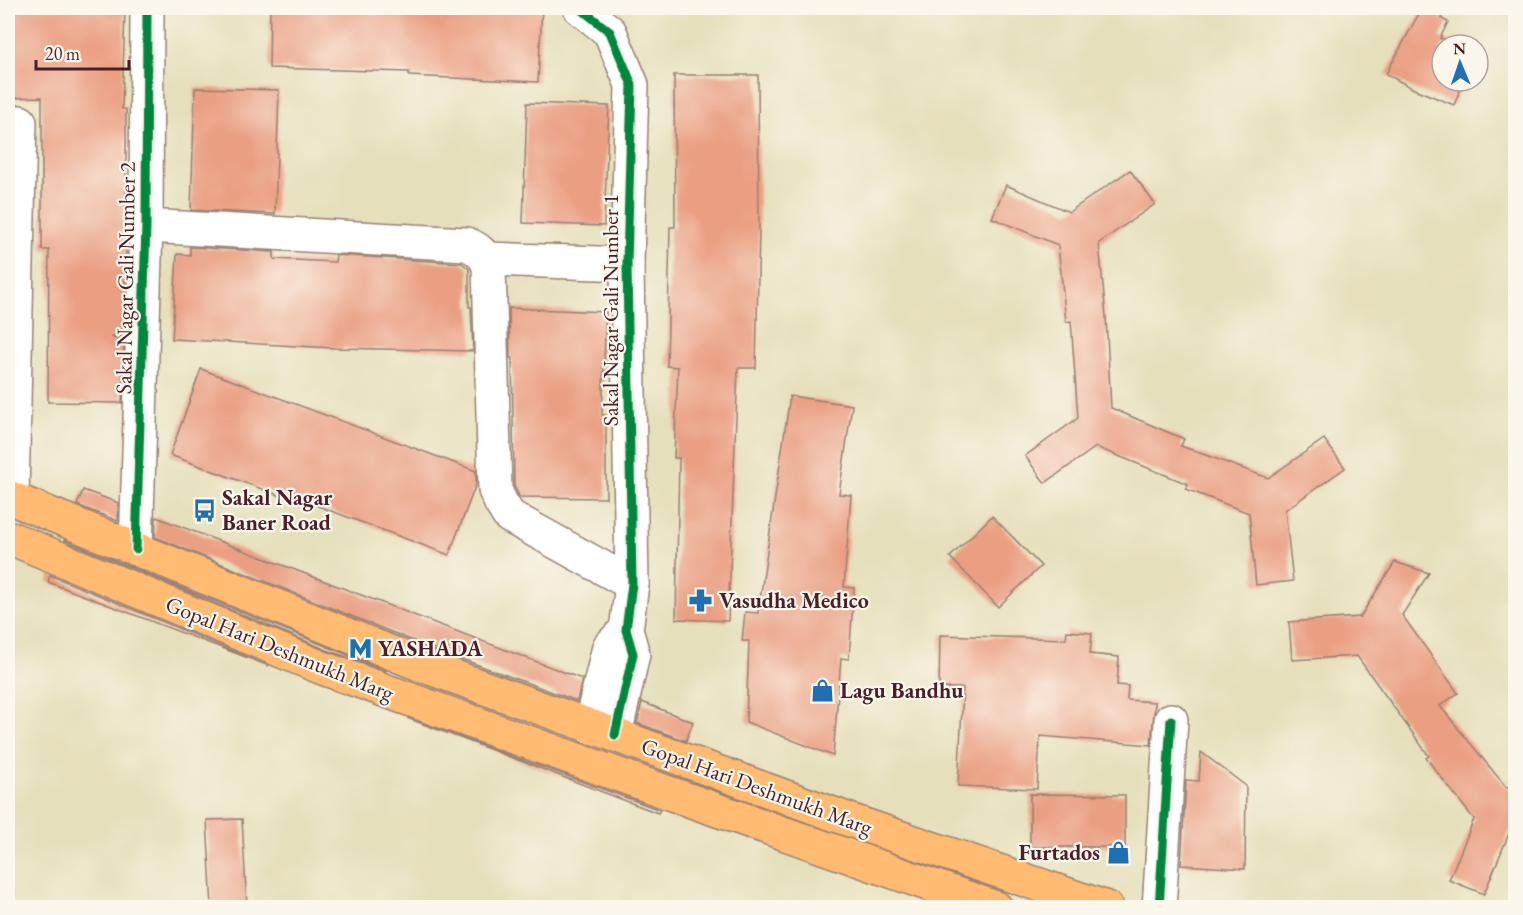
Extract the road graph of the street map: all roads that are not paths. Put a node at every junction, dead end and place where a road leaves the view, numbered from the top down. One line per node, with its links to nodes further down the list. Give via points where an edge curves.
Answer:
1 (147, 8): 4 (street, Sakal Nagar Gali Number 2)
2 (580, 8): 6 (street, Sakal Nagar Gali Number 1, via 610,32 632,86)
3 (20, 122): 7 (street)
4 (146, 226): 5 (street, via 466,244); 9 (street, Sakal Nagar Gali Number 2)
5 (486, 259): 6 (street); 10 (street, via 495,490 509,516)
6 (627, 264): 10 (street, Sakal Nagar Gali Number 1)
7 (10, 498): 9 (main road, Gopal Hari Deshmukh Marg)
8 (8, 537): 13 (main road, Gopal Hari Deshmukh Marg, via 320,667)
9 (136, 549): 12 (main road, Gopal Hari Deshmukh Marg, via 419,663)
10 (632, 584): 12 (street, Sakal Nagar Gali Number 1, via 626,630 609,647)
11 (1171, 720): 15 (street)
12 (602, 731): 14 (main road, Gopal Hari Deshmukh Marg)
13 (996, 908)
14 (1107, 908)
15 (1159, 908)

